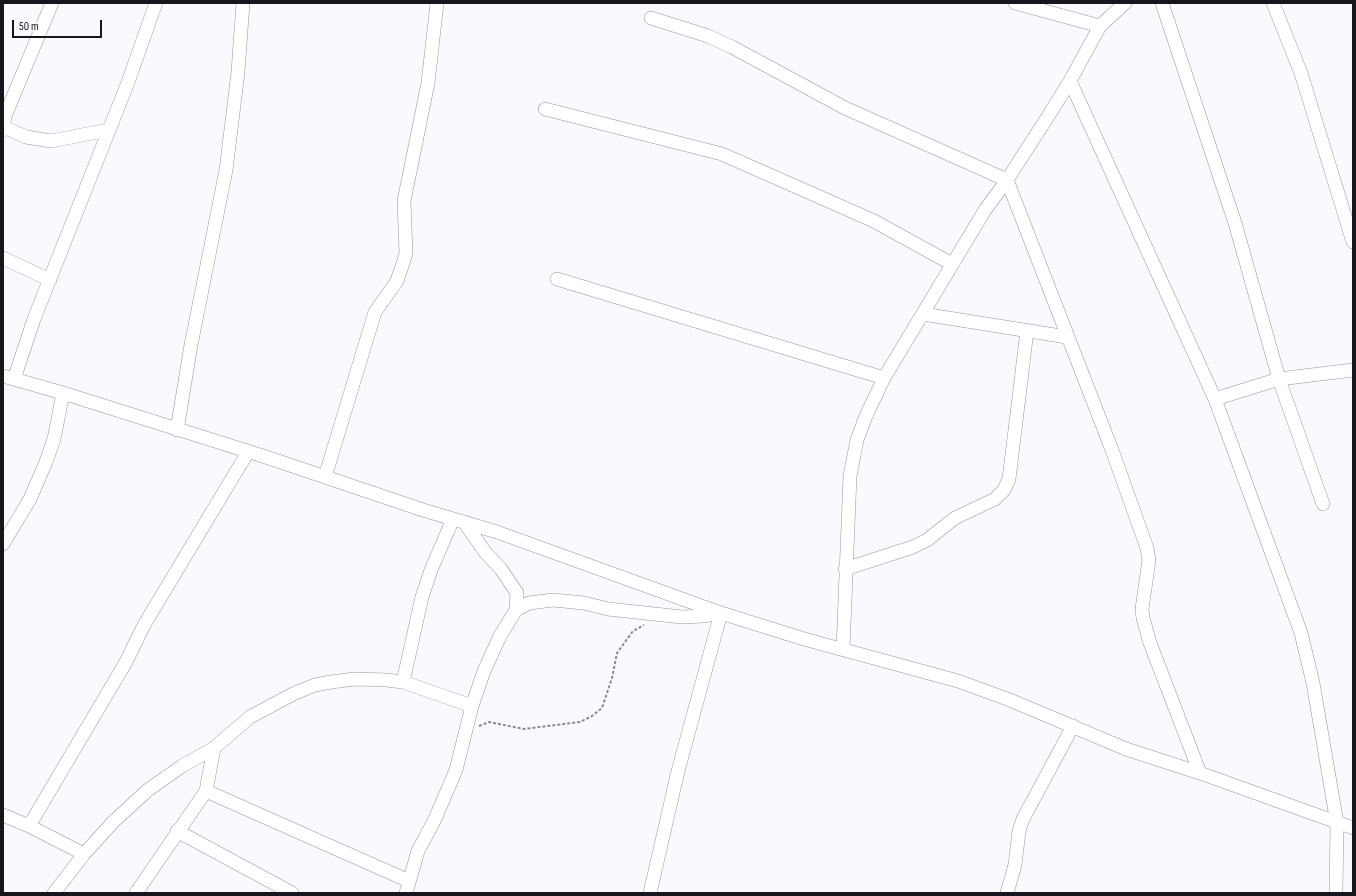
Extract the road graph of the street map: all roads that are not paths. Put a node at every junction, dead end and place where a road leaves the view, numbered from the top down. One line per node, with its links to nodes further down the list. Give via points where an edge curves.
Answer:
1 (52, 3): 13 (street)
2 (156, 3): 14 (street)
3 (243, 3): 30 (street, via 238,72 226,170)
4 (437, 3): 32 (street, via 428,83 404,201 406,254 397,281 375,312)
5 (1015, 3): 10 (street)
6 (1125, 3): 10 (street)
7 (1162, 3): 27 (street, via 1235,223)
8 (1273, 3): 16 (street, via 1301,73)
9 (651, 18): 15 (street, via 708,36 845,108)
10 (1100, 26): 11 (street)
11 (1070, 81): 15 (street); 29 (street)
12 (545, 109): 18 (street, via 722,154 874,221)
13 (4, 122): 14 (street, via 26,137 52,141)
14 (108, 130): 20 (street)
15 (1007, 180): 18 (street); 23 (street)
16 (1353, 242)
17 (3, 258): 20 (street)
18 (952, 264): 21 (street)
19 (557, 279): 26 (street)
20 (50, 280): 25 (street)
21 (923, 314): 22 (street); 26 (street)
22 (1027, 331): 23 (street); 36 (street, via 1009,480 1004,490 994,499 955,518 927,540 913,547)
23 (1067, 337): 44 (street, via 1112,450 1147,548 1149,560 1143,618 1150,643)
24 (1353, 370): 27 (street)
25 (8, 378): 28 (street)
26 (884, 378): 36 (street, via 857,440 850,476)
27 (1279, 379): 29 (street); 33 (street)
28 (63, 393): 30 (street); 35 (street, via 54,439 44,468 30,499)
29 (1215, 399): 47 (street, via 1301,633 1313,683)
30 (177, 430): 31 (street)
31 (248, 452): 32 (street); 48 (street, via 144,625 126,662)
32 (325, 477): 34 (street)
33 (1323, 504)
34 (459, 520): 37 (street, via 501,569 517,593); 38 (street); 40 (street, via 430,570)
35 (3, 544)
36 (845, 569): 39 (street)
37 (516, 610): 38 (street, via 528,603 552,600 682,617); 41 (street, via 500,636)
38 (721, 613): 39 (street); 56 (street, via 678,771)
39 (843, 649): 42 (street, via 958,681)
40 (403, 682): 41 (street); 43 (street, via 355,679 315,685 250,717)
41 (472, 706): 52 (street, via 456,770 418,851)
42 (1073, 726): 44 (street, via 1133,751); 57 (street, via 1023,819)
43 (214, 748): 45 (street); 51 (street, via 148,790 114,821)
44 (1200, 773): 47 (street)
45 (206, 790): 50 (street); 52 (street)
46 (3, 815): 48 (street)
47 (1337, 823): 49 (street); 58 (street)
48 (29, 826): 51 (street)
49 (1353, 828)
50 (177, 831): 54 (street); 55 (street)
51 (84, 854): 53 (street)
52 (408, 887)
53 (54, 893)
54 (136, 893)
55 (292, 893)
56 (650, 893)
57 (1008, 893)
58 (1336, 893)

